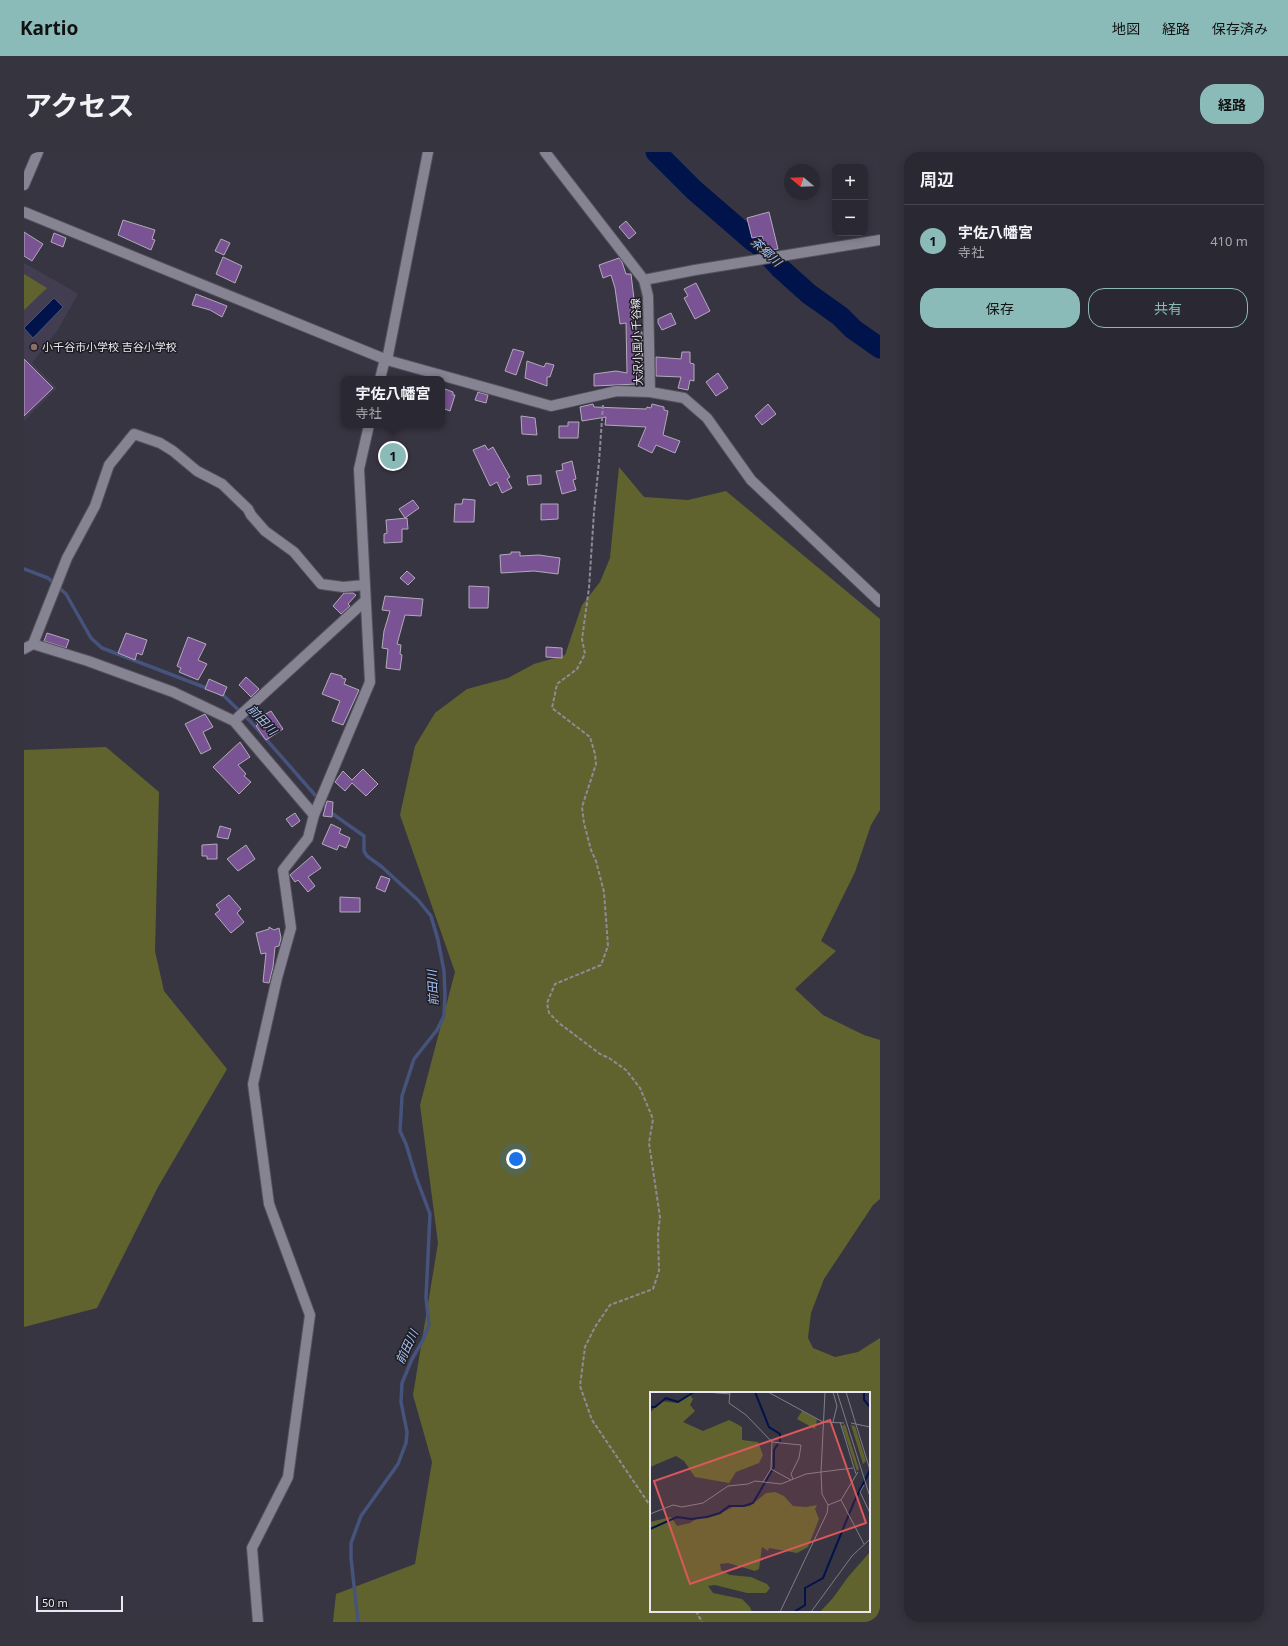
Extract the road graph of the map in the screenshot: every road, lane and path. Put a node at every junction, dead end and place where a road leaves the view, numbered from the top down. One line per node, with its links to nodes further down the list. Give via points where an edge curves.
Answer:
1 (38, 152): 4 (street)
2 (428, 152): 8 (street)
3 (545, 152): 7 (street, 大沢小国小千谷線)
4 (24, 185)
5 (24, 212): 8 (street)
6 (880, 240): 7 (street)
7 (644, 280): 10 (street, 大沢小国小千谷線, via 648,296)
8 (386, 359): 9 (street); 11 (street, via 551,406)
9 (381, 376)
10 (650, 392): 11 (street, via 617,391); 15 (street, 大沢小国小千谷線, via 684,398 707,418 751,480)
11 (604, 394): 19 (path, via 589,588 582,639 585,654 577,669 557,684 552,708 590,737 595,754 596,764 582,807 584,823 604,892 608,946 600,965 555,984 547,1003 549,1013 559,1023 626,1070 640,1088 653,1119 649,1143 660,1217 659,1271 653,1289 610,1304 585,1347 580,1386 592,1420)
12 (368, 428): 13 (street, via 359,470)
13 (365, 585): 14 (street); 16 (street, via 343,587 321,584 294,552 265,531 248,509 222,484 197,471 160,443 134,434 109,464 95,506 67,558)
14 (365, 601): 17 (street); 18 (street, via 370,682)
15 (880, 602)
16 (29, 647): 17 (street, via 88,661 173,692)
17 (234, 721): 18 (street)
18 (314, 815): 21 (street, via 308,838 283,870 291,928 252,1084 269,1204 310,1315 288,1477 252,1548)
19 (650, 1506)
20 (697, 1612): 22 (path)
21 (258, 1622)
22 (702, 1622)

